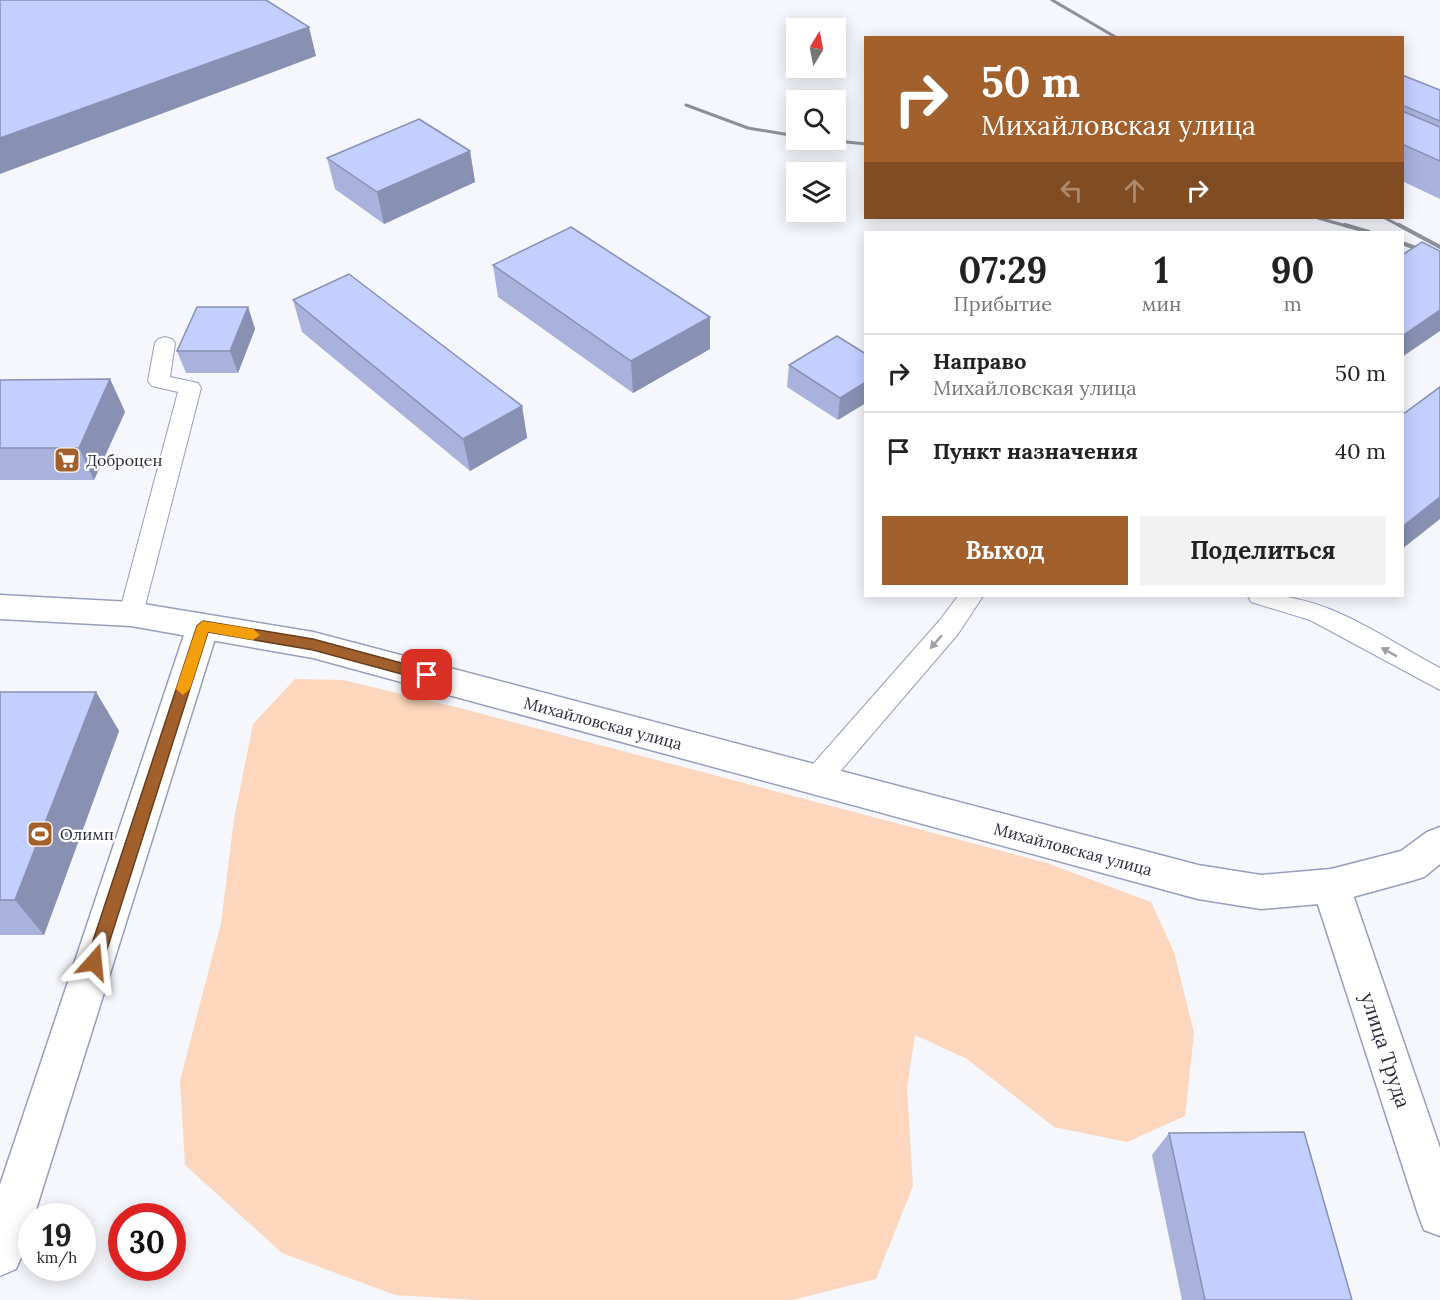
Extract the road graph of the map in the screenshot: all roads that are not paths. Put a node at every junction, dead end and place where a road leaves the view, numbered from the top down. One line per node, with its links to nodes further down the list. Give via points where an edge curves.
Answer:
1 (165, 343): 5 (lane, via 159,381 190,388)
2 (970, 597): 8 (lane, one-way to 8, via 949,627)
3 (1263, 597): 7 (lane, one-way to 3, via 1318,613)
4 (0, 607): 5 (main road, Михайловская улица)
5 (131, 614): 6 (main road, Михайловская улица)
6 (203, 626): 8 (main road, Михайловская улица, via 313,645); 12 (main road)
7 (1440, 680)
8 (816, 780): 10 (main road, Михайловская улица, via 1198,882 1261,892)
9 (1440, 843): 10 (main road, Михайловская улица, via 1411,865)
10 (1331, 886): 11 (main road, улица Труда)
11 (1440, 1214)
12 (0, 1253)

